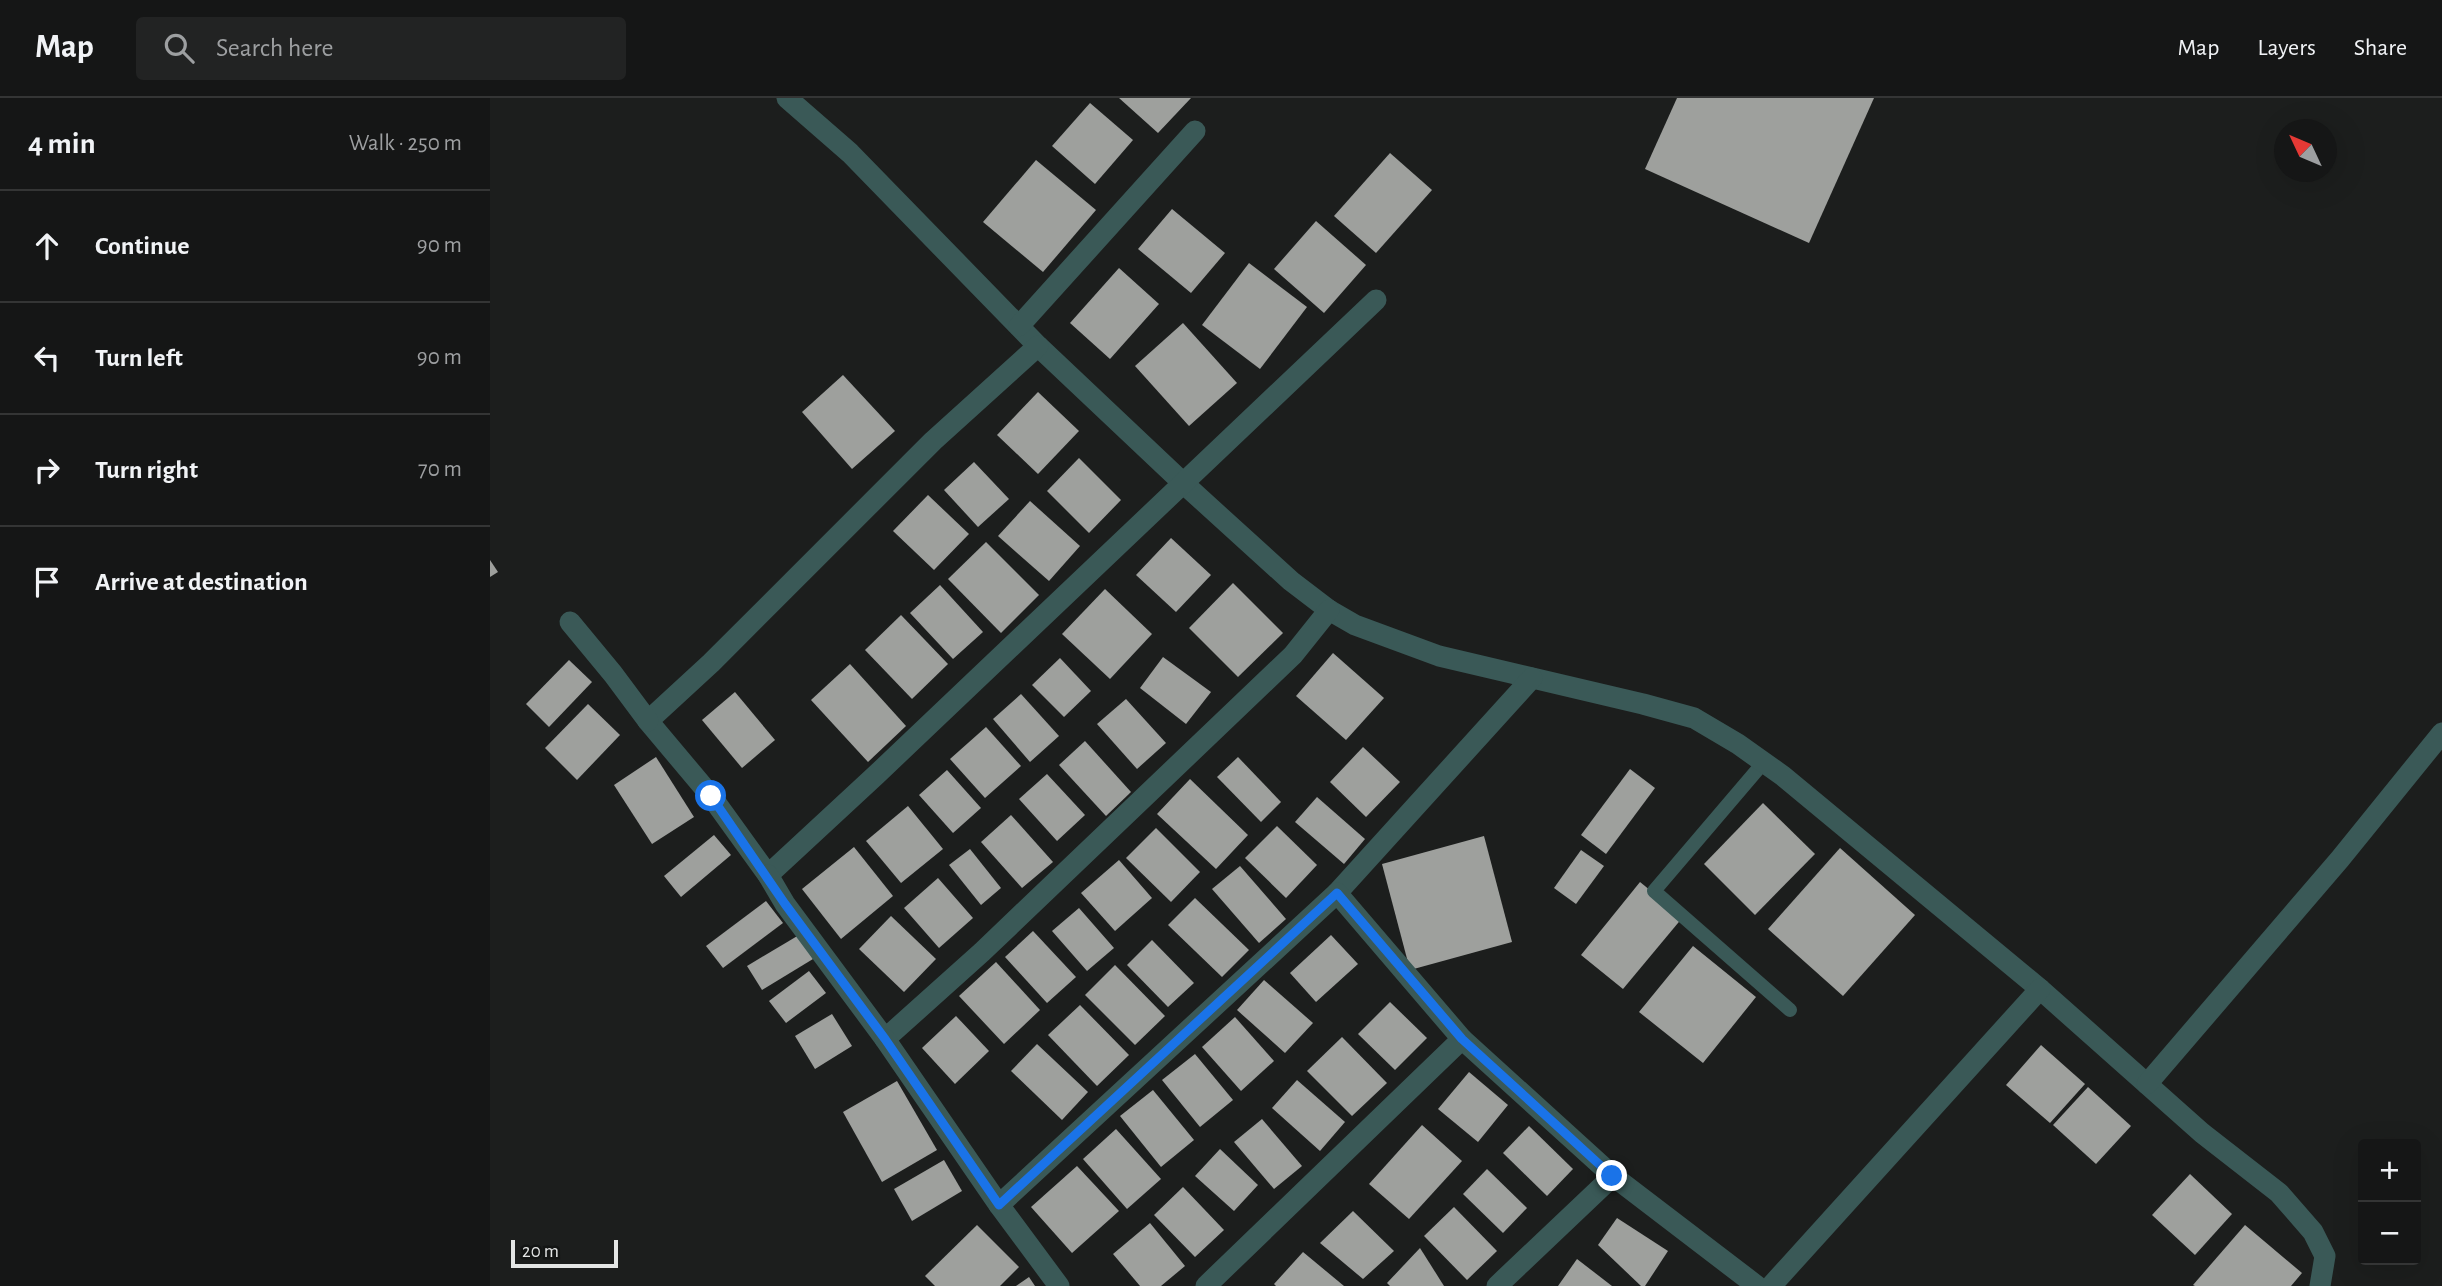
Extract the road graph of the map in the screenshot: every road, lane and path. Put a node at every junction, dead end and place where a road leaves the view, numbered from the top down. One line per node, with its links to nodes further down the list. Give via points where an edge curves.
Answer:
1 (787, 98): 4 (street, via 850,153)
2 (1195, 131): 4 (street)
3 (1376, 300): 6 (street)
4 (1020, 326): 5 (street)
5 (1038, 346): 6 (street); 10 (street, via 933,441)
6 (1182, 482): 7 (street); 13 (street)
7 (1329, 610): 9 (street, via 1355,625 1439,656); 17 (street, via 1293,655)
8 (570, 622): 10 (street)
9 (1532, 678): 12 (street, via 1694,718); 14 (street)
10 (648, 721): 13 (street, via 711,796)
11 (2442, 733): 19 (street)
12 (1764, 762): 15 (street); 16 (lane, via 1654,891)
13 (768, 875): 17 (street)
14 (1337, 893): 18 (street); 21 (street)
15 (2040, 989): 19 (street); 26 (street)
16 (1790, 1010)
17 (885, 1039): 21 (street)
18 (1462, 1039): 20 (street); 23 (street)
19 (2147, 1084): 27 (street, via 2293,1207 2325,1256)
20 (1612, 1176): 24 (street); 25 (street)
21 (999, 1205): 22 (street)
22 (1059, 1286)
23 (1206, 1286)
24 (1497, 1286)
25 (1757, 1286)
26 (1771, 1286)
27 (2320, 1286)

